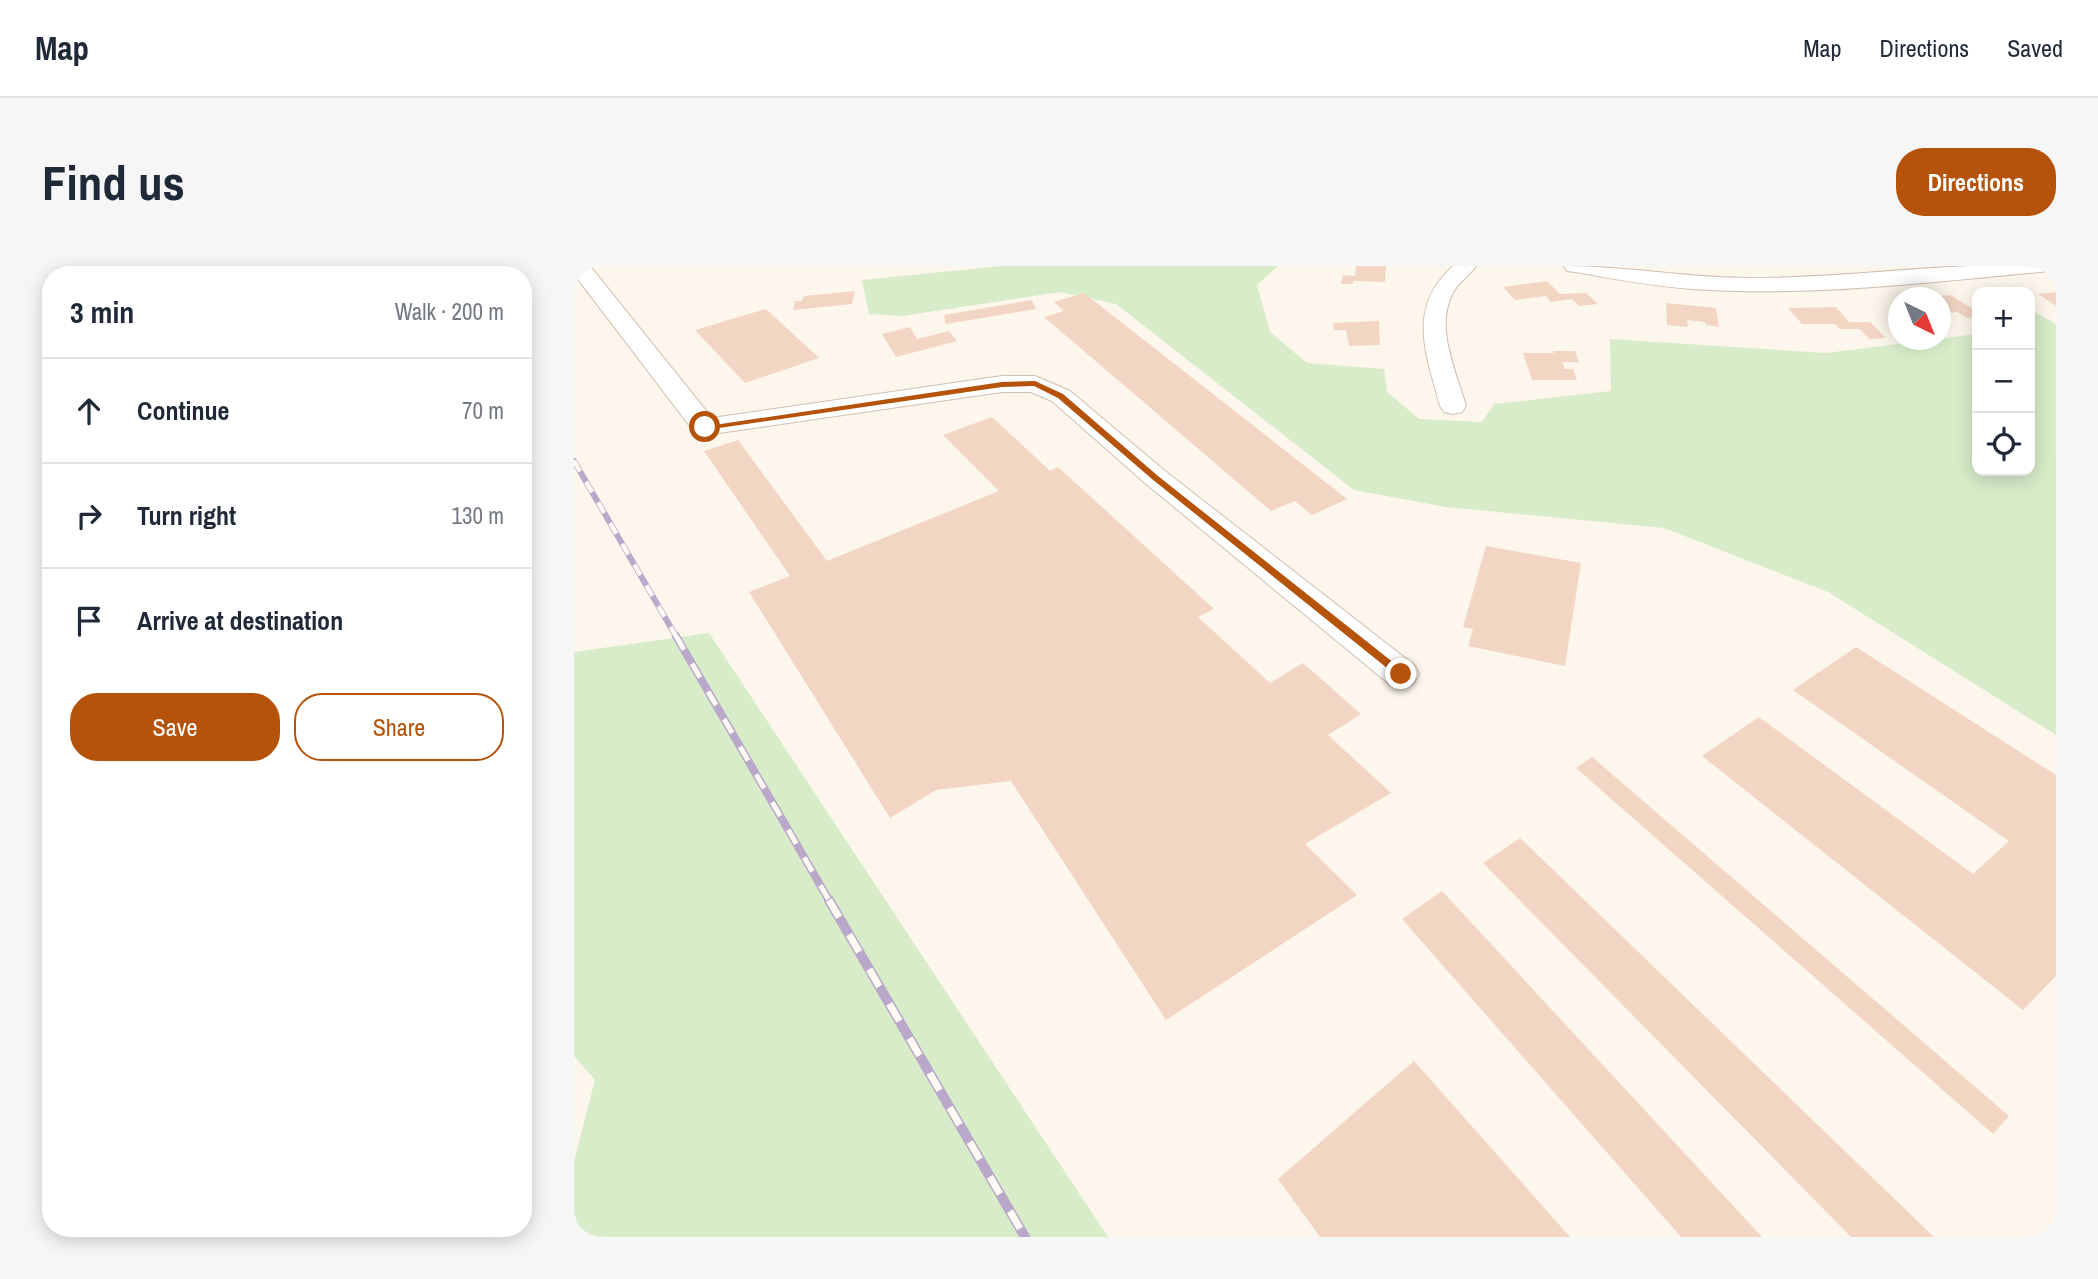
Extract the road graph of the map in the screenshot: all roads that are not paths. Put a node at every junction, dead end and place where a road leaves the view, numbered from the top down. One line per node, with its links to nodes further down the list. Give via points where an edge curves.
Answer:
1 (579, 266): 6 (street, via 705,427 1002,384 1035,384 1061,396)
2 (1465, 266): 5 (street, via 1440,294 1433,316)
3 (1575, 266): 4 (street, via 1674,282 1774,286)
4 (2040, 266)
5 (1453, 406)
6 (1401, 674)

